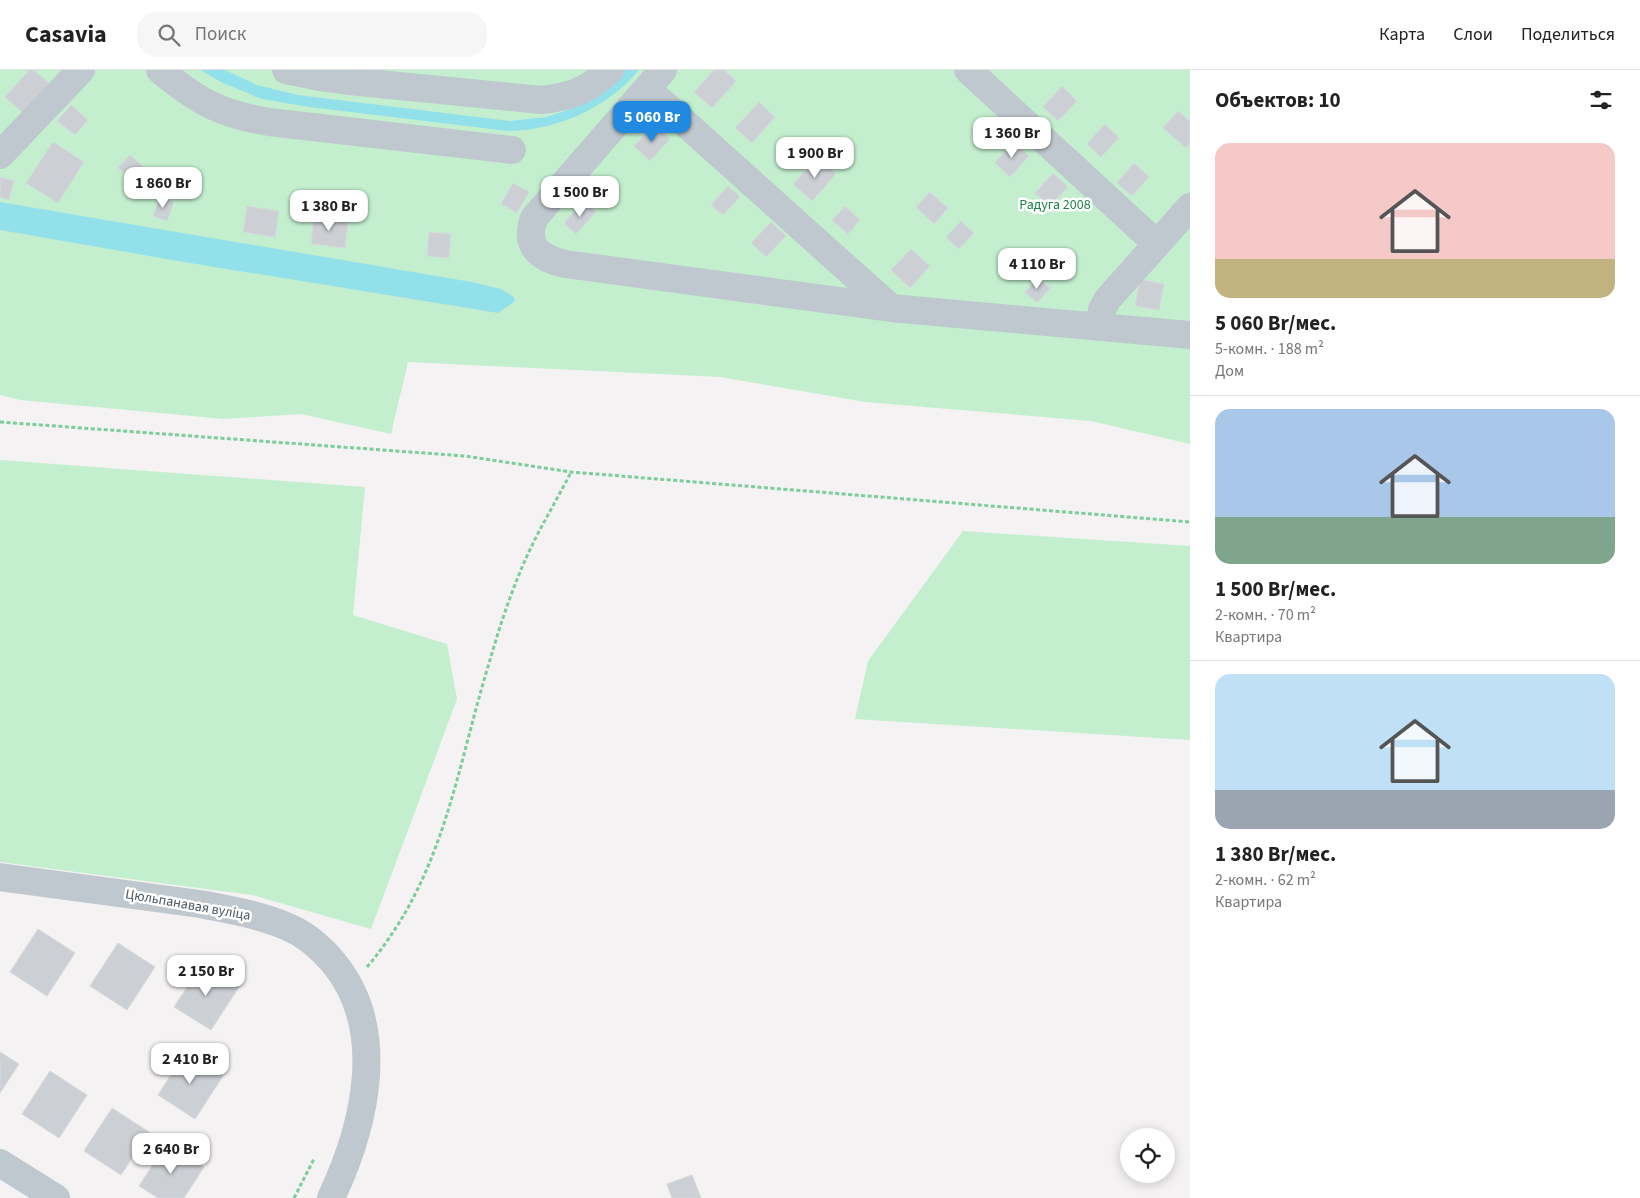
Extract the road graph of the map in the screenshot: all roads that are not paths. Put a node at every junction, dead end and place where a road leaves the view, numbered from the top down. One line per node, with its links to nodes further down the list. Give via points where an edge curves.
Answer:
1 (81, 70): 9 (street)
2 (160, 70): 8 (street, via 199,100 244,118)
3 (286, 70): 6 (street, via 320,78)
4 (610, 70): 6 (street, via 580,92 541,100)
5 (968, 70): 11 (street)
6 (364, 76)
7 (655, 79): 12 (street); 12 (street, via 534,218 530,236 538,252 565,264)
8 (512, 150)
9 (0, 155)
10 (1190, 207): 11 (street)
11 (1156, 244): 13 (street, via 1107,300)
12 (891, 308): 13 (street)
13 (1099, 327): 14 (street)
14 (1190, 335)
15 (0, 877): 18 (street, Цюльпанавая вуліца, via 200,904 289,927 324,952 350,986 358,1003 367,1059 362,1106 347,1161)
16 (0, 1163): 17 (street)
17 (56, 1198)
18 (330, 1198)

